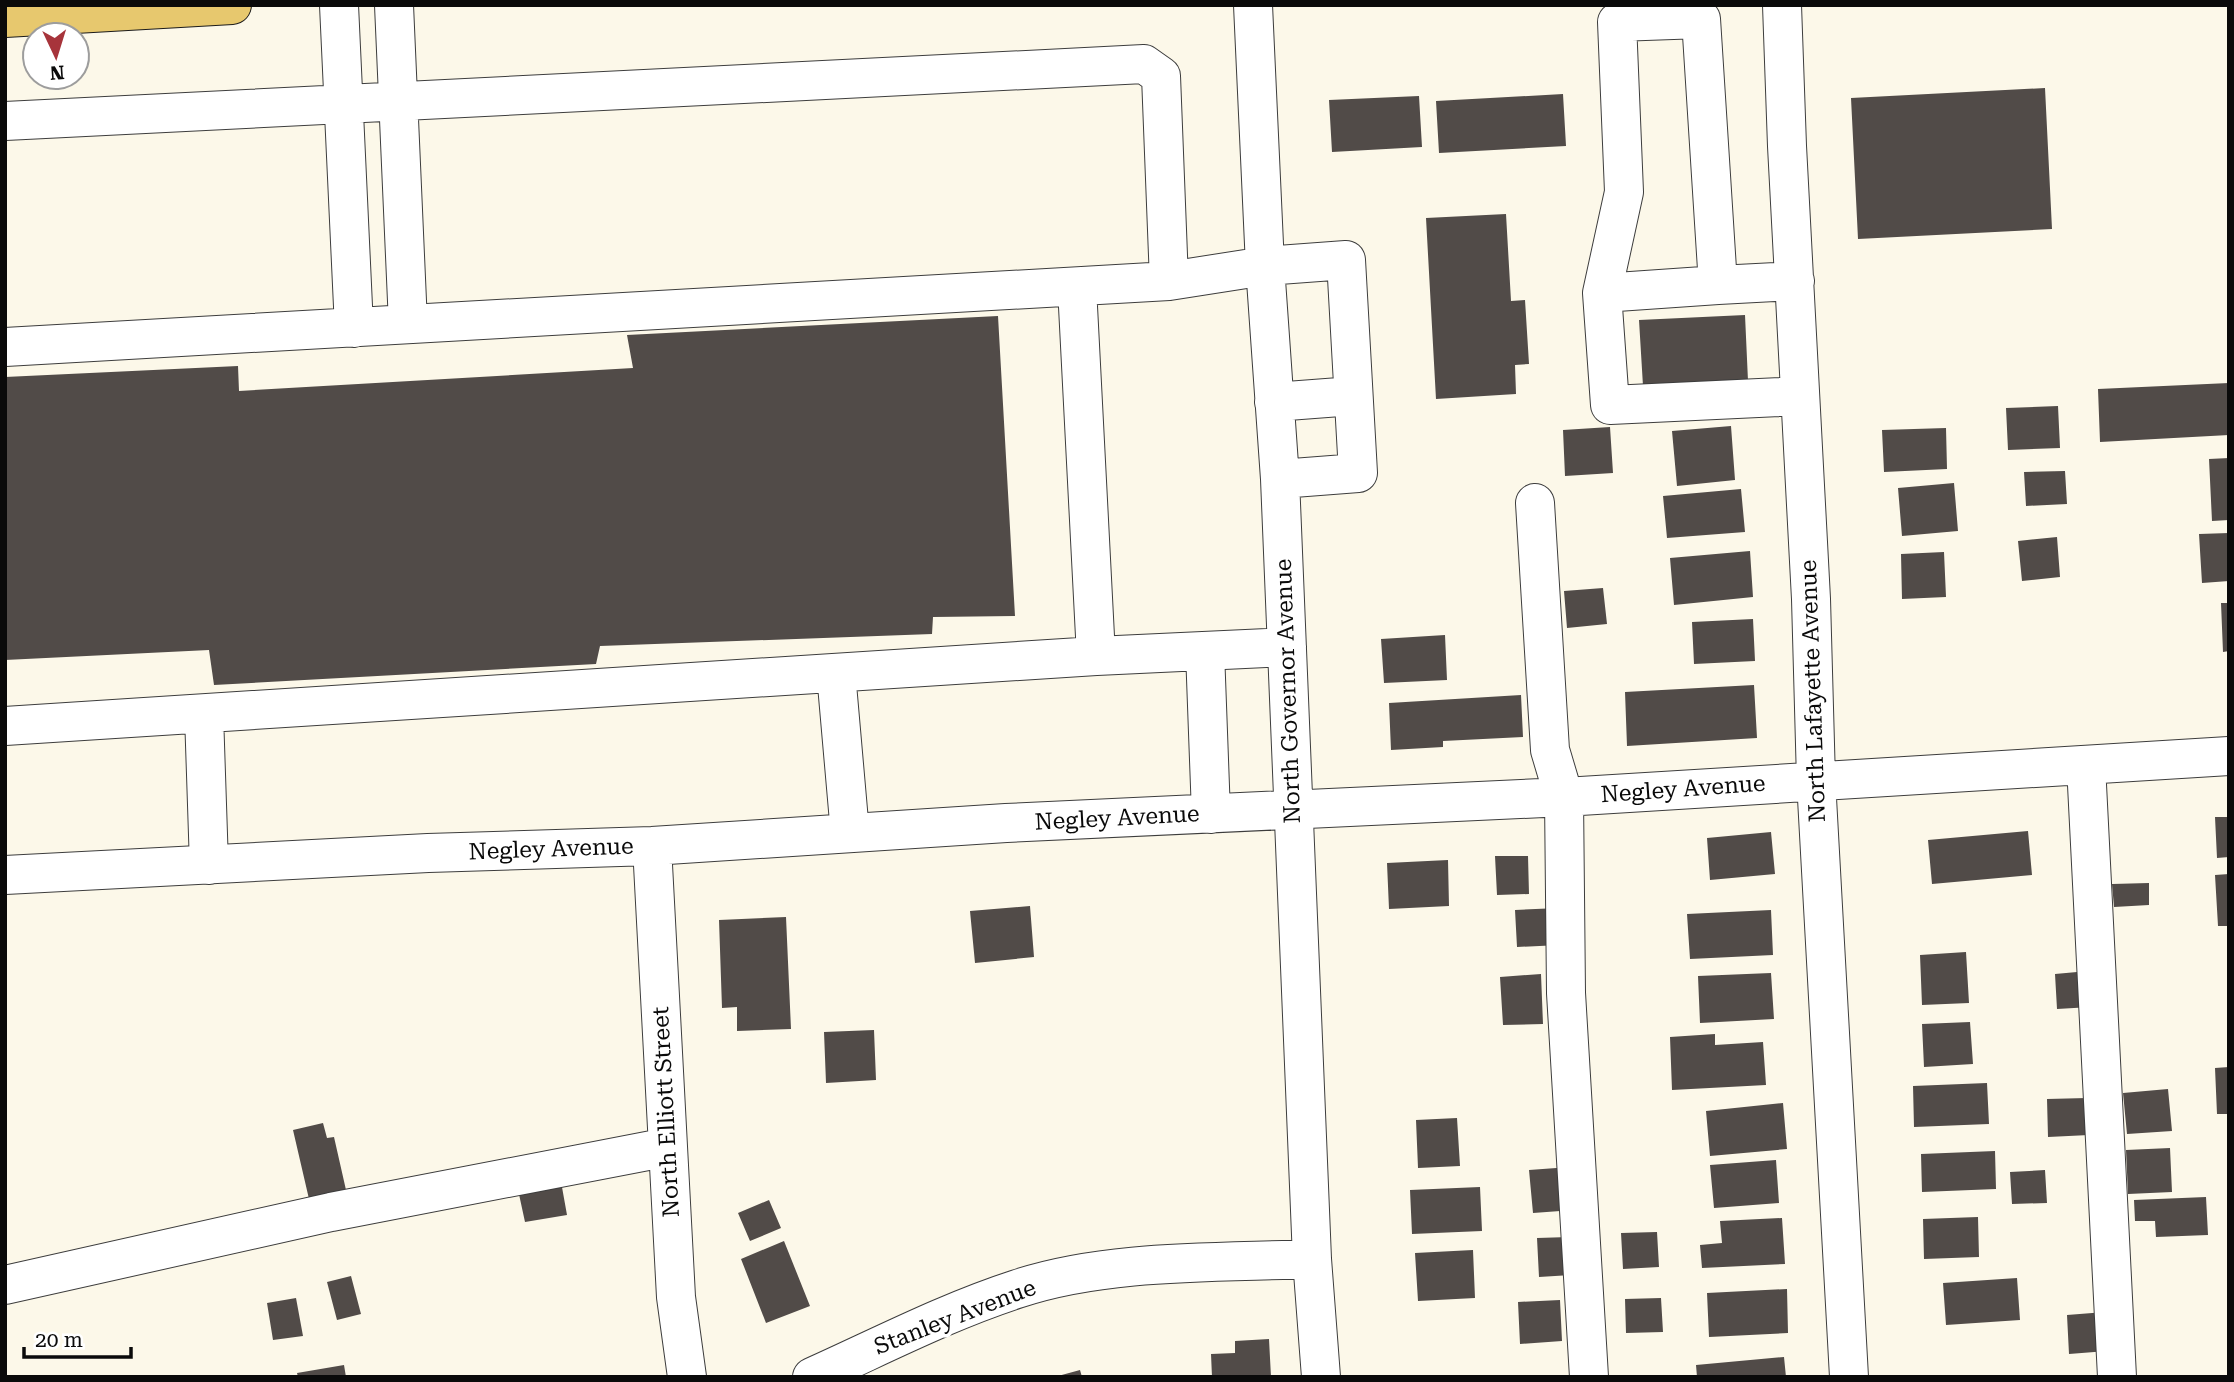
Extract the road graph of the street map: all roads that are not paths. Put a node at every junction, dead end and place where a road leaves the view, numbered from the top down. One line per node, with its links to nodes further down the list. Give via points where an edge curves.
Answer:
1 (232, 5): 6 (main road)
2 (339, 5): 8 (street)
3 (394, 5): 7 (street)
4 (1253, 5): 10 (street, North Governor Avenue)
5 (1782, 5): 12 (street, North Lafayette Avenue)
6 (5, 18)
7 (398, 101): 8 (street); 11 (street, via 1144,64 1161,76); 16 (street)
8 (344, 104): 9 (street); 17 (street)
9 (5, 121)
10 (1265, 266): 11 (street); 19 (street, via 1346,260); 21 (street, North Governor Avenue)
11 (1169, 281): 14 (street)
12 (1795, 281): 13 (street); 20 (street, North Lafayette Avenue)
13 (1718, 285): 15 (street); 15 (street, via 1701,19 1617,22 1624,192)
14 (1077, 287): 16 (street); 26 (street)
15 (1602, 293): 20 (street, via 1610,405)
16 (408, 324): 17 (street)
17 (354, 328): 18 (street)
18 (5, 347)
19 (1353, 396): 21 (street); 22 (street, via 1358,473)
20 (1799, 396): 32 (street, North Lafayette Avenue)
21 (1274, 402): 22 (street, North Governor Avenue)
22 (1280, 479): 24 (street, North Governor Avenue)
23 (1535, 503): 33 (street, via 1550,750)
24 (1287, 647): 25 (street); 34 (street, North Governor Avenue)
25 (1205, 651): 26 (street); 35 (street)
26 (1096, 656): 27 (street)
27 (835, 673): 28 (street); 36 (street)
28 (204, 714): 29 (street); 38 (street)
29 (5, 726)
30 (2229, 756): 31 (street, Negley Avenue)
31 (2086, 765): 32 (street, Negley Avenue); 48 (street)
32 (1816, 780): 33 (street, Negley Avenue); 47 (street, North Lafayette Avenue)
33 (1563, 797): 34 (street, Negley Avenue); 46 (street, via 1566,993)
34 (1293, 811): 35 (street, Negley Avenue); 41 (street, North Governor Avenue)
35 (1211, 814): 36 (street, Negley Avenue)
36 (850, 834): 37 (street, Negley Avenue)
37 (652, 846): 38 (street, Negley Avenue); 40 (street, North Elliott Street)
38 (209, 864): 39 (street, Negley Avenue)
39 (5, 875)
40 (668, 1147): 42 (street, via 331,1212); 43 (street, North Elliott Street, via 676,1297)
41 (1312, 1259): 44 (street, Stanley Avenue, via 1150,1266 1018,1288); 45 (street, North Governor Avenue)
42 (5, 1285)
43 (687, 1377)
44 (811, 1377)
45 (1321, 1377)
46 (1589, 1377)
47 (1849, 1377)
48 (2117, 1377)

